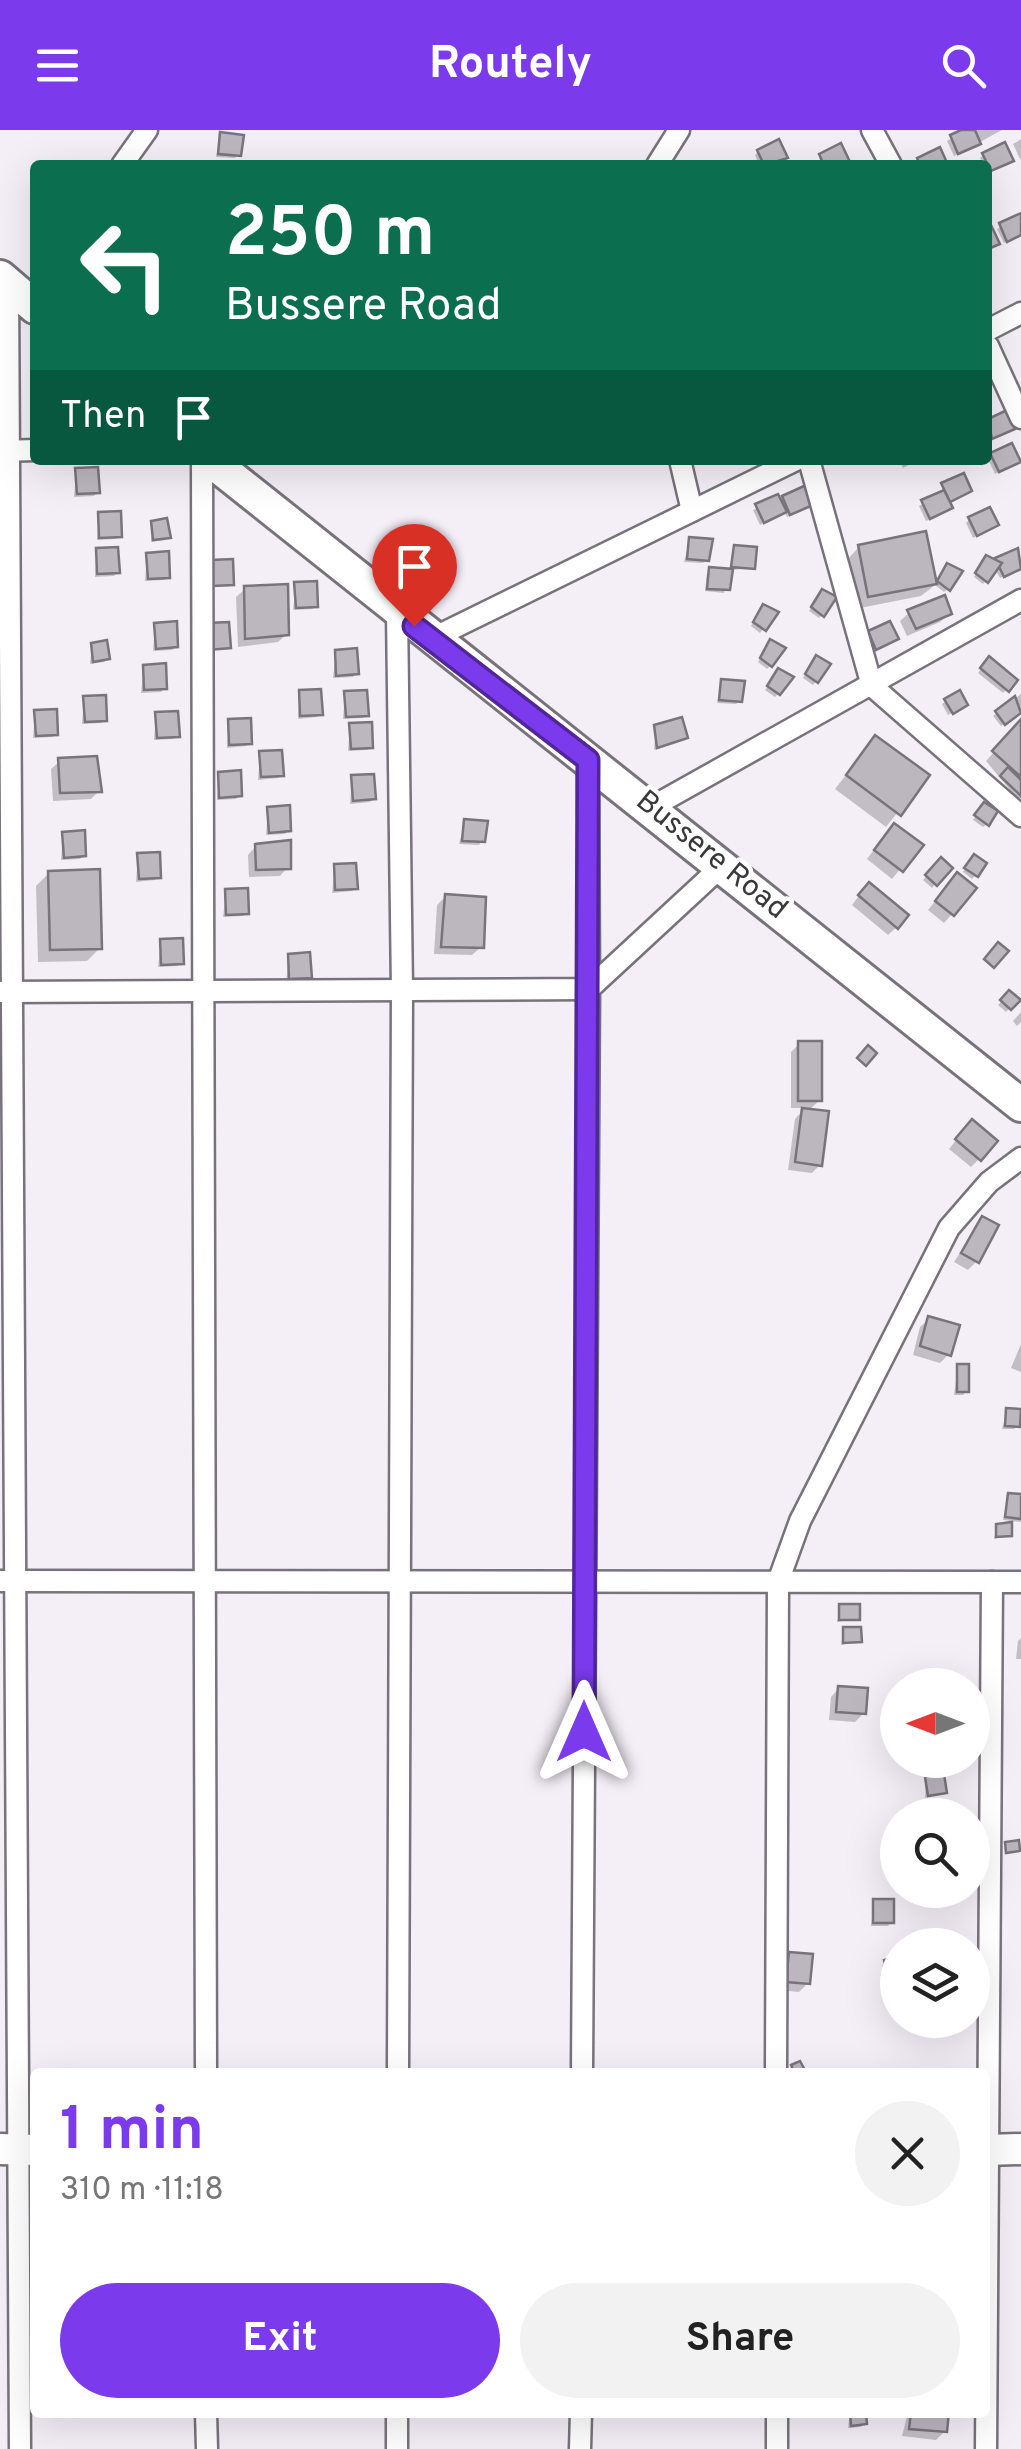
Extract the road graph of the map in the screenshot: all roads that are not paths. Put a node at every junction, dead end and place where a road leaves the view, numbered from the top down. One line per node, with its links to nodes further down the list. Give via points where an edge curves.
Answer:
1 (146, 130): 4 (street)
2 (679, 130): 5 (street)
3 (872, 130): 6 (street)
4 (125, 160)
5 (660, 160)
6 (888, 160)
7 (4, 280): 8 (main road); 13 (street)
8 (30, 303)
9 (1021, 313): 10 (street)
10 (992, 328)
11 (992, 355): 12 (street)
12 (1021, 418)
13 (6, 451): 31 (street)
14 (202, 465): 30 (street)
15 (216, 465): 21 (main road, Bussere Road)
16 (681, 465): 19 (street)
17 (786, 465): 19 (street)
18 (810, 465): 23 (street)
19 (692, 511): 22 (street)
20 (1021, 600): 23 (street)
21 (396, 612): 22 (main road, Bussere Road); 29 (street)
22 (431, 638): 24 (main road, Bussere Road)
23 (872, 686): 25 (street); 26 (street)
24 (588, 760): 25 (main road, Bussere Road); 28 (street)
25 (650, 808): 27 (main road, Bussere Road)
26 (1021, 816)
27 (723, 865): 28 (street); 32 (main road, Bussere Road)
28 (589, 988): 29 (street); 37 (street)
29 (402, 990): 30 (street); 36 (street)
30 (203, 991): 31 (street); 35 (street)
31 (7, 992): 34 (street)
32 (1021, 1105)
33 (1021, 1158): 38 (street, via 989,1182 949,1228 800,1521)
34 (8, 1580): 35 (street); 46 (street)
35 (204, 1581): 36 (street); 41 (street)
36 (400, 1581): 37 (street); 42 (street)
37 (585, 1582): 38 (street); 43 (street)
38 (778, 1582): 39 (street); 44 (street)
39 (992, 1582): 40 (street); 45 (street)
40 (1021, 1582)
41 (206, 2068)
42 (398, 2068)
43 (582, 2068)
44 (776, 2068)
45 (987, 2068)
46 (18, 2149): 54 (street)
47 (1021, 2149): 48 (street)
48 (990, 2150)
49 (206, 2418): 55 (street)
50 (397, 2418): 56 (street)
51 (580, 2418): 57 (street)
52 (777, 2418): 58 (street)
53 (986, 2418): 59 (street)
54 (20, 2449)
55 (206, 2449)
56 (397, 2449)
57 (580, 2449)
58 (777, 2449)
59 (986, 2449)

